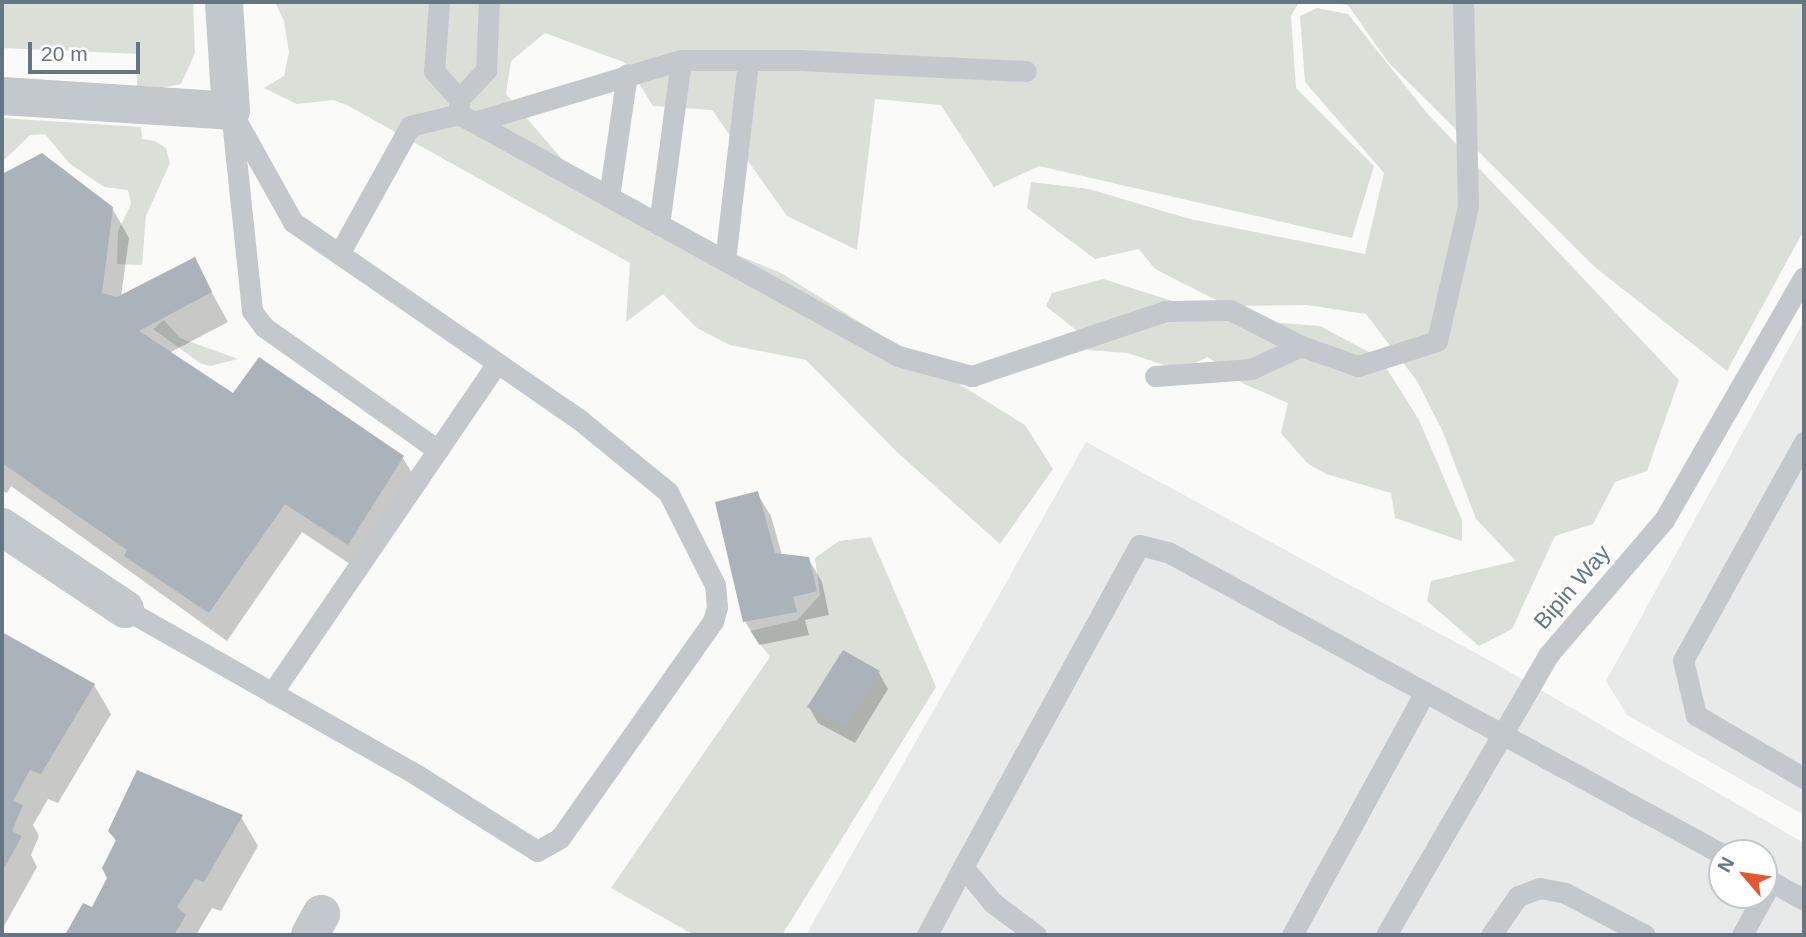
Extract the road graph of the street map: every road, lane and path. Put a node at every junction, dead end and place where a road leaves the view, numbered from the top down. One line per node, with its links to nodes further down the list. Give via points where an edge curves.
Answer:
1 (224, 2): 10 (street)
2 (439, 2): 11 (lane, via 434,71)
3 (489, 2): 11 (lane, via 486,70)
4 (1463, 2): 17 (lane, via 1468,206 1437,341 1358,366)
5 (681, 60): 6 (lane); 8 (lane); 13 (lane)
6 (748, 61): 7 (lane); 15 (lane)
7 (1026, 71)
8 (627, 74): 11 (lane); 12 (lane)
9 (2, 96): 10 (street)
10 (231, 111): 14 (lane, via 293,222); 21 (lane, via 252,311 264,327)
11 (464, 112): 12 (lane); 14 (lane, via 410,126)
12 (609, 197): 13 (lane)
13 (659, 225): 15 (lane)
14 (339, 254): 18 (lane)
15 (725, 261): 17 (lane, via 898,356 972,376 1165,311 1230,310)
16 (1804, 277): 26 (lane, Bipin Way, via 1664,520 1549,654)
17 (1301, 346): 19 (lane, via 1251,369)
18 (498, 363): 21 (lane); 25 (lane, via 580,420 668,492 715,585 713,621 560,838 537,851)
19 (1155, 376)
20 (1804, 442): 27 (lane, via 1683,660 1696,715)
21 (438, 450): 25 (lane)
22 (2, 527): 23 (street)
23 (125, 610): 25 (lane)
24 (1425, 692): 26 (lane); 29 (lane, via 1168,552 1139,545); 36 (lane)
25 (272, 693)
26 (1502, 733): 28 (lane); 37 (lane, Bipin Way)
27 (1804, 778)
28 (1708, 846)
29 (962, 867): 34 (lane); 35 (lane, via 993,903)
30 (1778, 885): 31 (lane)
31 (1804, 900)
32 (1754, 909): 40 (lane)
33 (1616, 928): 38 (lane, via 1564,893 1540,888 1518,896); 39 (lane)
34 (927, 935)
35 (1036, 935)
36 (1292, 935)
37 (1386, 935)
38 (1491, 935)
39 (1646, 935)
40 (1742, 935)

